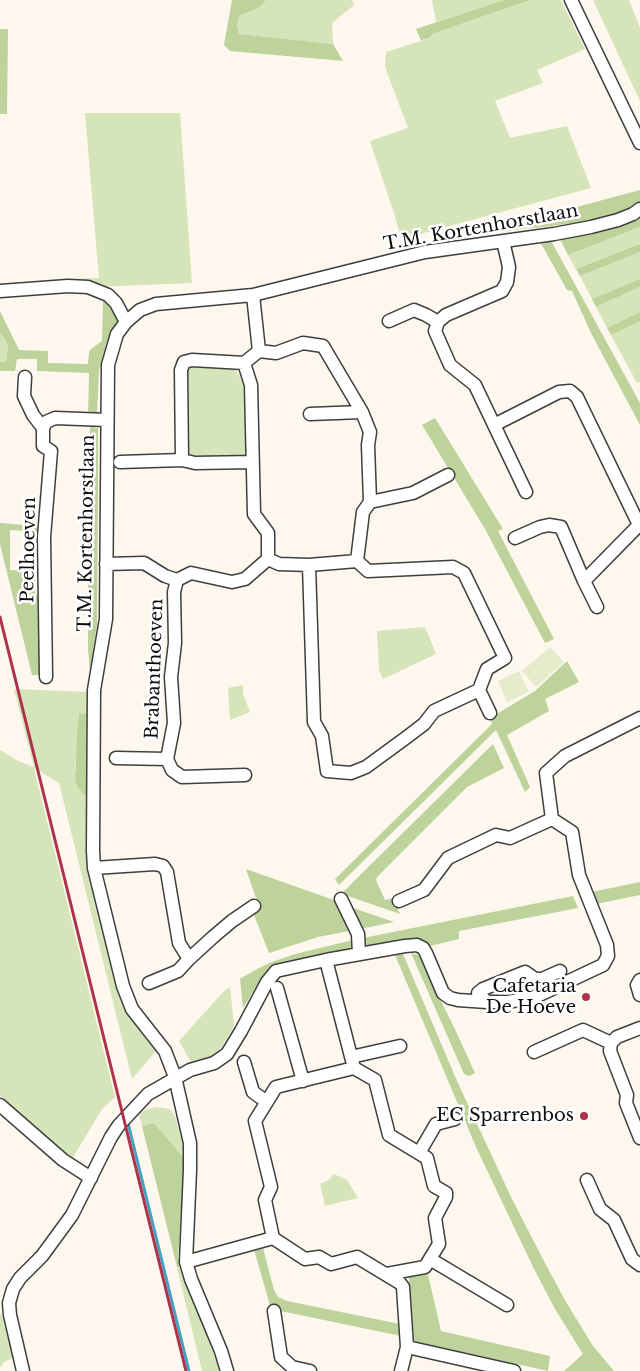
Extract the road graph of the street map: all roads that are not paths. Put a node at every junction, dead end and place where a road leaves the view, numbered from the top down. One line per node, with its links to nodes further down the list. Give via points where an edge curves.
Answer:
1 (572, 0): 2 (street)
2 (640, 143)
3 (640, 209): 4 (street, T.M. Kortenhorstlaan, via 618,220 591,227)
4 (503, 241): 6 (street, T.M. Kortenhorstlaan, via 425,252); 9 (street, via 508,268 507,282 502,291 446,315)
5 (0, 291): 7 (street, via 88,287 108,295)
6 (253, 295): 7 (street, T.M. Kortenhorstlaan, via 156,304 140,310); 10 (street)
7 (126, 322): 15 (street, T.M. Kortenhorstlaan, via 117,334 108,365)
8 (389, 322): 9 (street, via 414,310)
9 (438, 322): 16 (street, via 435,331 450,365 475,384)
10 (259, 351): 11 (street); 13 (street, via 276,354 303,343 323,346)
11 (244, 363): 18 (street, via 184,362 181,370); 20 (street, via 251,385)
12 (25, 377): 17 (street, Peelhoeven, via 24,396)
13 (362, 412): 14 (street); 23 (street, via 370,432)
14 (310, 414)
15 (108, 420): 17 (street, via 55,418 46,422); 28 (street, T.M. Kortenhorstlaan)
16 (494, 425): 22 (street); 24 (street, via 558,392 570,390 577,397)
17 (43, 428): 33 (street, Peelhoeven, via 44,446 51,451 44,536)
18 (182, 460): 19 (street); 20 (street, via 195,463)
19 (120, 462)
20 (253, 462): 26 (street, via 254,514 268,533)
21 (448, 475): 23 (street, via 413,492)
22 (526, 492)
23 (370, 502): 27 (street, via 363,512)
24 (640, 524): 31 (street)
25 (515, 538): 31 (street, via 540,527 561,527)
26 (268, 559): 29 (street, via 279,564); 30 (street, Brabanthoeven, via 245,579 232,582 191,573)
27 (357, 561): 29 (street); 34 (street, via 368,571 453,566 464,574 505,658 487,669)
28 (106, 564): 30 (street, Brabanthoeven, via 144,563); 41 (street, T.M. Kortenhorstlaan, via 106,619 94,690)
29 (309, 565): 34 (street, via 314,722 322,736 327,771 351,773 366,767 424,724 434,711)
30 (177, 580): 38 (street, Brabanthoeven, via 171,677 174,723)
31 (584, 580): 32 (street)
32 (597, 606)
33 (46, 677)
34 (480, 690): 35 (street)
35 (490, 713)
36 (640, 718): 40 (street, via 565,756 546,773)
37 (116, 758): 38 (street, Brabanthoeven)
38 (168, 759): 39 (street, Brabanthoeven, via 172,770 182,777)
39 (245, 775)
40 (552, 819): 43 (street, via 510,838 496,835 448,858 424,890); 53 (street, via 572,832 580,875 608,956 603,965 535,997)
41 (94, 868): 46 (street, via 163,866 167,872 180,943); 60 (street, T.M. Kortenhorstlaan, via 123,986 132,1009 165,1052)
42 (341, 898): 45 (street, via 358,934)
43 (398, 901)
44 (254, 906): 46 (street)
45 (359, 954): 47 (street); 53 (street, via 418,945 426,953 443,993 458,1000)
46 (189, 959): 50 (street, via 178,971)
47 (326, 960): 59 (street); 60 (street, via 276,971 226,1054 214,1063)
48 (560, 971): 53 (street, via 542,979 535,979 525,972 483,988 478,993)
49 (640, 980): 52 (street, via 637,985)
50 (149, 983)
51 (277, 988): 61 (street)
52 (640, 995)
53 (486, 1002)
54 (640, 1028): 55 (street, via 617,1037)
55 (611, 1043): 57 (street, via 583,1030); 65 (street, via 610,1051)
56 (400, 1046): 59 (street)
57 (534, 1052)
58 (244, 1062): 62 (street, via 253,1092)
59 (353, 1063): 61 (street); 66 (street, via 375,1080 389,1136)
60 (176, 1077): 67 (street, via 148,1094 119,1125); 71 (street, T.M. Kortenhorstlaan, via 190,1143)
61 (303, 1081): 62 (street, via 276,1087)
62 (267, 1102): 69 (street, via 255,1121 271,1187 264,1200)
63 (0, 1105): 67 (street, via 63,1160)
64 (455, 1119): 66 (street, via 436,1124)
65 (640, 1138)
66 (419, 1153): 70 (street, via 427,1158 434,1186 446,1193 435,1218 439,1244)
67 (91, 1178): 74 (street, via 72,1215 42,1256 20,1278)
68 (587, 1180): 72 (street, via 600,1209 614,1220 632,1259)
69 (273, 1238): 71 (street); 73 (street, via 304,1259 319,1257 331,1264 357,1256)
70 (430, 1259): 73 (street, via 425,1267); 75 (street)
71 (186, 1262): 79 (street, T.M. Kortenhorstlaan)
72 (640, 1265)
73 (386, 1274): 77 (street, via 403,1287)
74 (5, 1303): 78 (street)
75 (507, 1305)
76 (274, 1311): 80 (street, via 281,1357 292,1367)
77 (407, 1347): 81 (street); 82 (street)
78 (24, 1371)
79 (227, 1371)
80 (310, 1371)
81 (401, 1371)
82 (514, 1371)

